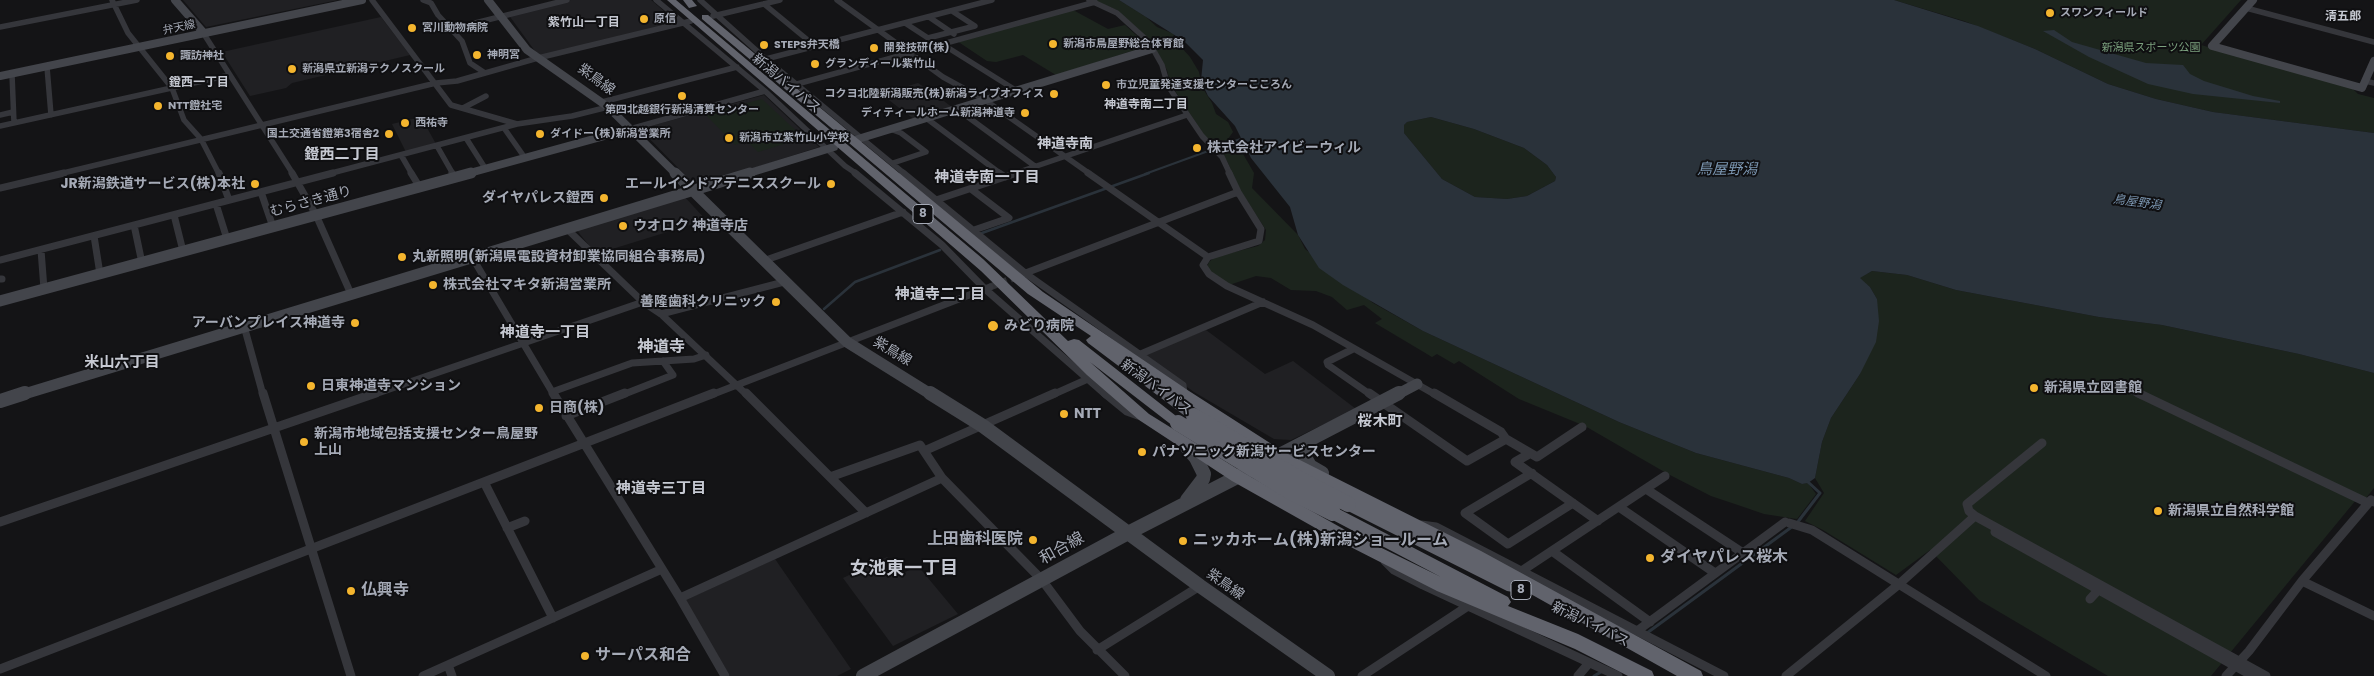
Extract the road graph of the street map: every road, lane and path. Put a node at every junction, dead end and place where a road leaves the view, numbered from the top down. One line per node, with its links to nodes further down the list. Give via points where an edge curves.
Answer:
1 (137, 0): 15 (street)
2 (175, 0): 29 (street)
3 (360, 0): 29 (street, 弁天線)
4 (372, 0): 48 (street)
5 (423, 0): 27 (street, via 431,3)
6 (488, 0): 20 (street, 紫鳥線)
7 (567, 0): 20 (street)
8 (656, 0): 24 (street)
9 (665, 0): 16 (highway)
10 (780, 0): 17 (street)
11 (837, 0): 28 (street)
12 (992, 0): 19 (street)
13 (2253, 0): 18 (street)
14 (1092, 1): 31 (street); 36 (street, via 1118,13 1149,42)
15 (113, 2): 26 (street); 34 (street, via 124,26)
16 (686, 2): 21 (street); 110 (highway, 新潟バイパス / 8); 117 (highway, 新潟バイパス / 8)
17 (764, 4): 21 (street); 35 (street)
18 (2246, 8): 32 (street); 47 (street, via 2212,46 2362,88)
19 (952, 10): 22 (street); 30 (street, via 975,26)
20 (500, 15): 27 (street); 38 (street, 紫鳥線, via 527,50)
21 (713, 16): 39 (street)
22 (929, 17): 25 (street); 30 (street)
23 (691, 21): 24 (street)
24 (684, 23): 38 (street); 42 (street)
25 (905, 23): 28 (street); 30 (street, via 928,38)
26 (0, 27)
27 (451, 29): 43 (street, via 462,41 470,63)
28 (878, 30): 35 (street); 37 (street)
29 (203, 32): 34 (street, 弁天線); 46 (street)
30 (951, 32): 31 (street)
31 (962, 39): 33 (street)
32 (2374, 42)
33 (942, 44): 37 (street); 53 (street)
34 (140, 46): 41 (street, 弁天線); 45 (street, 弁天線); 51 (street)
35 (816, 46): 39 (street)
36 (1152, 49): 53 (street); 62 (street, via 1162,65 1168,86)
37 (911, 53): 50 (street); 55 (street, via 943,77)
38 (538, 58): 43 (street); 56 (street, 紫鳥線)
39 (766, 59): 50 (street)
40 (2374, 61): 47 (street)
41 (47, 66): 44 (street, 弁天線); 60 (street)
42 (737, 67): 52 (street); 56 (street)
43 (484, 73): 48 (street)
44 (12, 74): 45 (street, 弁天線); 59 (street)
45 (0, 75)
46 (230, 75): 51 (street); 66 (street)
47 (2365, 81): 49 (street)
48 (436, 83): 57 (street, via 450,105); 66 (street)
49 (2374, 83)
50 (797, 84): 73 (street)
51 (172, 88): 60 (street); 72 (street, via 184,120)
52 (765, 91): 69 (street); 75 (street)
53 (1017, 91): 55 (street)
54 (486, 96): 57 (street)
55 (985, 100): 58 (street); 77 (street)
56 (605, 104): 65 (street, via 572,116); 69 (street, 紫鳥線)
57 (463, 108): 65 (street)
58 (957, 109): 63 (street); 80 (street)
59 (13, 112): 61 (street); 64 (street)
60 (51, 114): 64 (street)
61 (0, 115)
62 (1187, 115): 77 (street); 90 (street, via 1222,157)
63 (926, 118): 70 (street); 83 (street)
64 (14, 123): 67 (street)
65 (517, 124): 68 (street)
66 (262, 125): 72 (street); 84 (street)
67 (0, 126)
68 (504, 128): 71 (street); 78 (street)
69 (630, 128): 78 (street, むらさき通り); 87 (street, 紫鳥線)
70 (890, 129): 73 (street); 79 (street, via 901,133 926,152)
71 (466, 138): 74 (street); 81 (street)
72 (201, 139): 86 (street); 91 (street)
73 (860, 139): 79 (street)
74 (437, 146): 76 (street); 82 (street)
75 (830, 148): 87 (street); 94 (street)
76 (401, 155): 84 (street); 85 (street)
77 (1067, 156): 80 (street); 97 (street)
78 (525, 158): 81 (street, むらさき通り)
79 (893, 163): 92 (street)
80 (1036, 167): 83 (street)
81 (485, 168): 82 (street, むらさき通り)
82 (455, 177): 85 (street, むらさき通り)
83 (1005, 177): 88 (street)
84 (298, 182): 89 (street); 96 (street)
85 (419, 186): 96 (street, むらさき通り)
86 (0, 188)
87 (691, 189): 100 (street); 109 (street, 紫鳥線)
88 (970, 189): 92 (street); 101 (street, via 1009,218)
89 (261, 192): 91 (street); 99 (street)
90 (1238, 192): 97 (street); 107 (street, via 1261,229 1260,241)
91 (229, 200): 93 (street)
92 (936, 200): 101 (street)
93 (216, 204): 95 (street); 103 (street)
94 (903, 212): 109 (street); 115 (street)
95 (174, 215): 98 (street); 105 (street)
96 (316, 215): 99 (street, むらさき通り); 118 (street)
97 (1159, 222): 107 (street); 113 (street)
98 (134, 225): 102 (street); 111 (street)
99 (273, 226): 103 (street, むらさき通り)
100 (566, 228): 106 (street); 120 (street)
101 (974, 230): 113 (street)
102 (94, 236): 104 (street); 112 (street)
103 (227, 239): 105 (street, むらさき通り)
104 (41, 250): 108 (street); 116 (street)
105 (183, 251): 111 (street, むらさき通り)
106 (472, 257): 118 (street); 124 (street)
107 (1208, 257): 121 (street, via 1203,264 1209,274)
108 (0, 260)
109 (763, 261): 114 (street, 紫鳥線)
110 (979, 262): 139 (highway, via 1092,372); 144 (highway, 新潟バイパス / 8)
111 (142, 263): 112 (street, むらさき通り)
112 (100, 274): 116 (street, むらさき通り)
113 (1023, 274): 128 (street)
114 (784, 282): 122 (street); 125 (street, 紫鳥線)
115 (988, 288): 125 (street); 130 (street)
116 (44, 289): 119 (street, むらさき通り)
117 (1033, 291): 135 (highway); 197 (highway, 新潟バイパス / 8, bridge, via 1134,373 1194,416 1303,481)
118 (351, 294): 123 (street)
119 (0, 302)
120 (643, 302): 122 (street); 124 (street)
121 (1263, 302): 126 (street, via 1313,325); 128 (street)
122 (662, 314): 127 (street)
123 (244, 326): 136 (street); 143 (street)
124 (524, 342): 134 (street); 143 (street)
125 (847, 342): 132 (street); 141 (street, 紫鳥線)
126 (1353, 349): 131 (street); 137 (street, via 1327,362 1328,365)
127 (706, 356): 129 (street); 132 (street)
128 (1137, 356): 135 (street, via 1183,385)
129 (663, 361): 134 (street, via 632,363); 138 (street, via 673,375)
130 (1089, 378): 139 (street, via 1127,411); 141 (street)
131 (1417, 384): 137 (street, 和合線); 146 (street, via 1501,432)
132 (738, 385): 148 (street); 154 (street)
133 (2131, 390): 160 (street)
134 (552, 392): 138 (street)
135 (1184, 394): 140 (highway)
136 (0, 401)
137 (1380, 403): 145 (street, 和合線); 146 (street, via 1466,461)
138 (566, 416): 148 (street)
139 (1144, 416): 144 (highway)
140 (1223, 419): 151 (highway); 155 (highway, via 1238,438 1244,455 1244,468)
141 (983, 426): 149 (street); 172 (street, 紫鳥線)
142 (1582, 427): 150 (street, via 1537,457)
143 (272, 428): 169 (street); 173 (street)
144 (1174, 428): 155 (highway); 162 (street, via 1204,474 1198,487); 166 (highway, 新潟バイパス / 8, bridge, via 1281,486)
145 (1313, 438): 151 (street, 和合線); 157 (street, via 1306,446 1306,459)
146 (1506, 439): 150 (street)
147 (2042, 443): 165 (street, via 1967,504)
148 (583, 444): 158 (street); 177 (street)
149 (924, 451): 154 (street, via 920,445); 156 (street)
150 (1529, 454): 152 (street, via 1515,462)
151 (1279, 456): 155 (street, 和合線); 157 (highway); 166 (highway, via 1266,467 1266,478 1288,500)
152 (1532, 473): 161 (street); 161 (street, via 1465,513 1508,544)
153 (1665, 476): 159 (street)
154 (830, 477): 164 (street)
155 (1238, 477): 162 (street, 和合線); 166 (highway)
156 (942, 478): 164 (street); 180 (street)
157 (1328, 480): 170 (highway)
158 (484, 482): 171 (street); 173 (street)
159 (1646, 489): 163 (street); 176 (street)
160 (2372, 500): 181 (street)
161 (1573, 503): 168 (street)
162 (1182, 505): 172 (street, 和合線)
163 (1619, 507): 168 (street); 179 (street)
164 (866, 513): 185 (street)
165 (1973, 517): 182 (street); 184 (street)
166 (1326, 518): 175 (highway); 192 (highway, 新潟バイパス / 8)
167 (525, 521): 171 (street)
168 (1598, 521): 174 (street)
169 (0, 522)
170 (1417, 525): 178 (street, via 1436,527); 197 (highway)
171 (507, 528): 189 (street)
172 (1128, 533): 180 (street, 和合線); 183 (street, 紫鳥線)
173 (311, 549): 198 (street); 199 (street)
174 (1552, 551): 178 (street); 190 (street)
175 (1374, 552): 187 (street, via 1394,570); 192 (highway, via 1443,586)
176 (1743, 553): 179 (street); 182 (street, via 1791,524 1812,530)
177 (662, 570): 185 (street); 189 (street)
178 (1520, 572): 191 (street)
179 (1716, 574): 190 (street)
180 (1042, 580): 193 (street); 203 (street, 和合線)
181 (2302, 581): 188 (street); 195 (street)
182 (1898, 585): 212 (street); 213 (street)
183 (1200, 586): 193 (street); 205 (street, 紫鳥線)
184 (2100, 588): 186 (street); 195 (street)
185 (680, 598): 202 (street)
186 (2090, 599)
187 (1471, 604): 194 (street); 206 (street)
188 (2374, 616)
189 (553, 618): 196 (street)
190 (1650, 622): 191 (street)
191 (1637, 631): 211 (street)
192 (1579, 642): 209 (highway, 新潟バイパス / 8)
193 (1096, 650): 204 (street)
194 (1589, 663): 207 (street); 208 (street)
195 (2238, 664): 214 (street); 215 (street); 216 (street)
196 (448, 665): 200 (street); 201 (street)
197 (1676, 667): 210 (highway, 新潟バイパス / 8)
198 (0, 669)
199 (352, 676)
200 (424, 676)
201 (452, 676)
202 (725, 676)
203 (862, 676)
204 (1125, 676)
205 (1328, 676)
206 (1362, 676)
207 (1578, 676)
208 (1618, 676)
209 (1645, 676)
210 (1694, 676)
211 (1724, 676)
212 (1786, 676)
213 (2046, 676)
214 (2226, 676)
215 (2253, 676)
216 (2266, 676)

